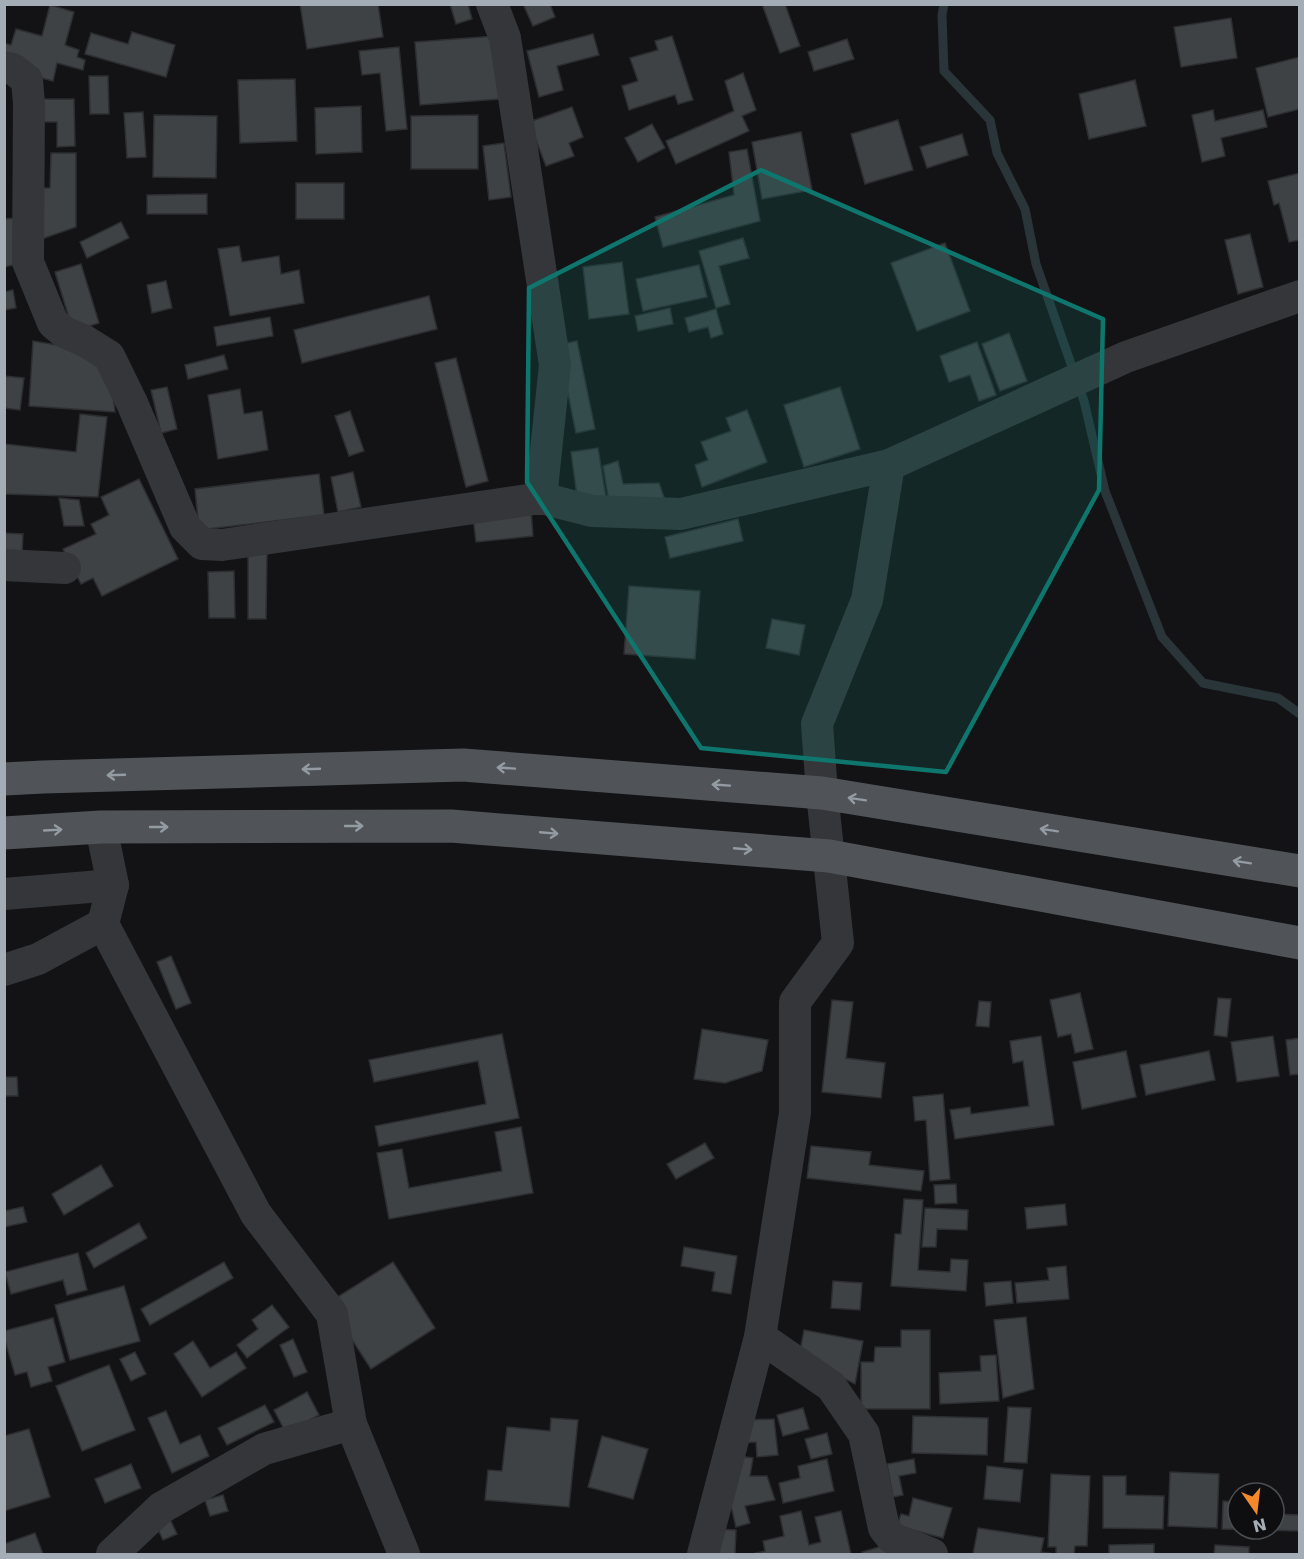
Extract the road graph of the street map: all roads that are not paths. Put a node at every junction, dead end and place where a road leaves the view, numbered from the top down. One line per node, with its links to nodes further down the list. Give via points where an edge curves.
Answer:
1 (492, 4): 5 (street, via 505,38 555,365)
2 (4, 67): 5 (street, via 27,80 28,262 53,323 109,356 185,527 202,544 222,545)
3 (1299, 296): 4 (street, via 1126,357)
4 (889, 465): 5 (street, via 681,514 592,511); 9 (street, via 867,600 817,724)
5 (541, 498)
6 (4, 565): 7 (street)
7 (65, 568)
8 (4, 779): 9 (main road, one-way to 8, via 463,765)
9 (822, 793): 12 (street); 13 (main road, one-way to 9)
10 (101, 827): 11 (main road, one-way to 10); 12 (main road, one-way to 12, via 451,826); 14 (street)
11 (4, 834)
12 (829, 856): 17 (main road); 19 (street, via 838,943 795,1002 795,1113)
13 (1299, 871)
14 (113, 885): 15 (street); 16 (street)
15 (4, 894)
16 (103, 924): 18 (street, via 38,959); 20 (street, via 256,1214 333,1314)
17 (1299, 943)
18 (4, 970)
19 (760, 1337): 23 (street); 24 (street, via 831,1386 864,1434 884,1528 892,1538)
20 (351, 1424): 21 (street, via 264,1449 161,1508); 22 (street)
21 (112, 1554)
22 (404, 1554)
23 (703, 1554)
24 (932, 1554)

